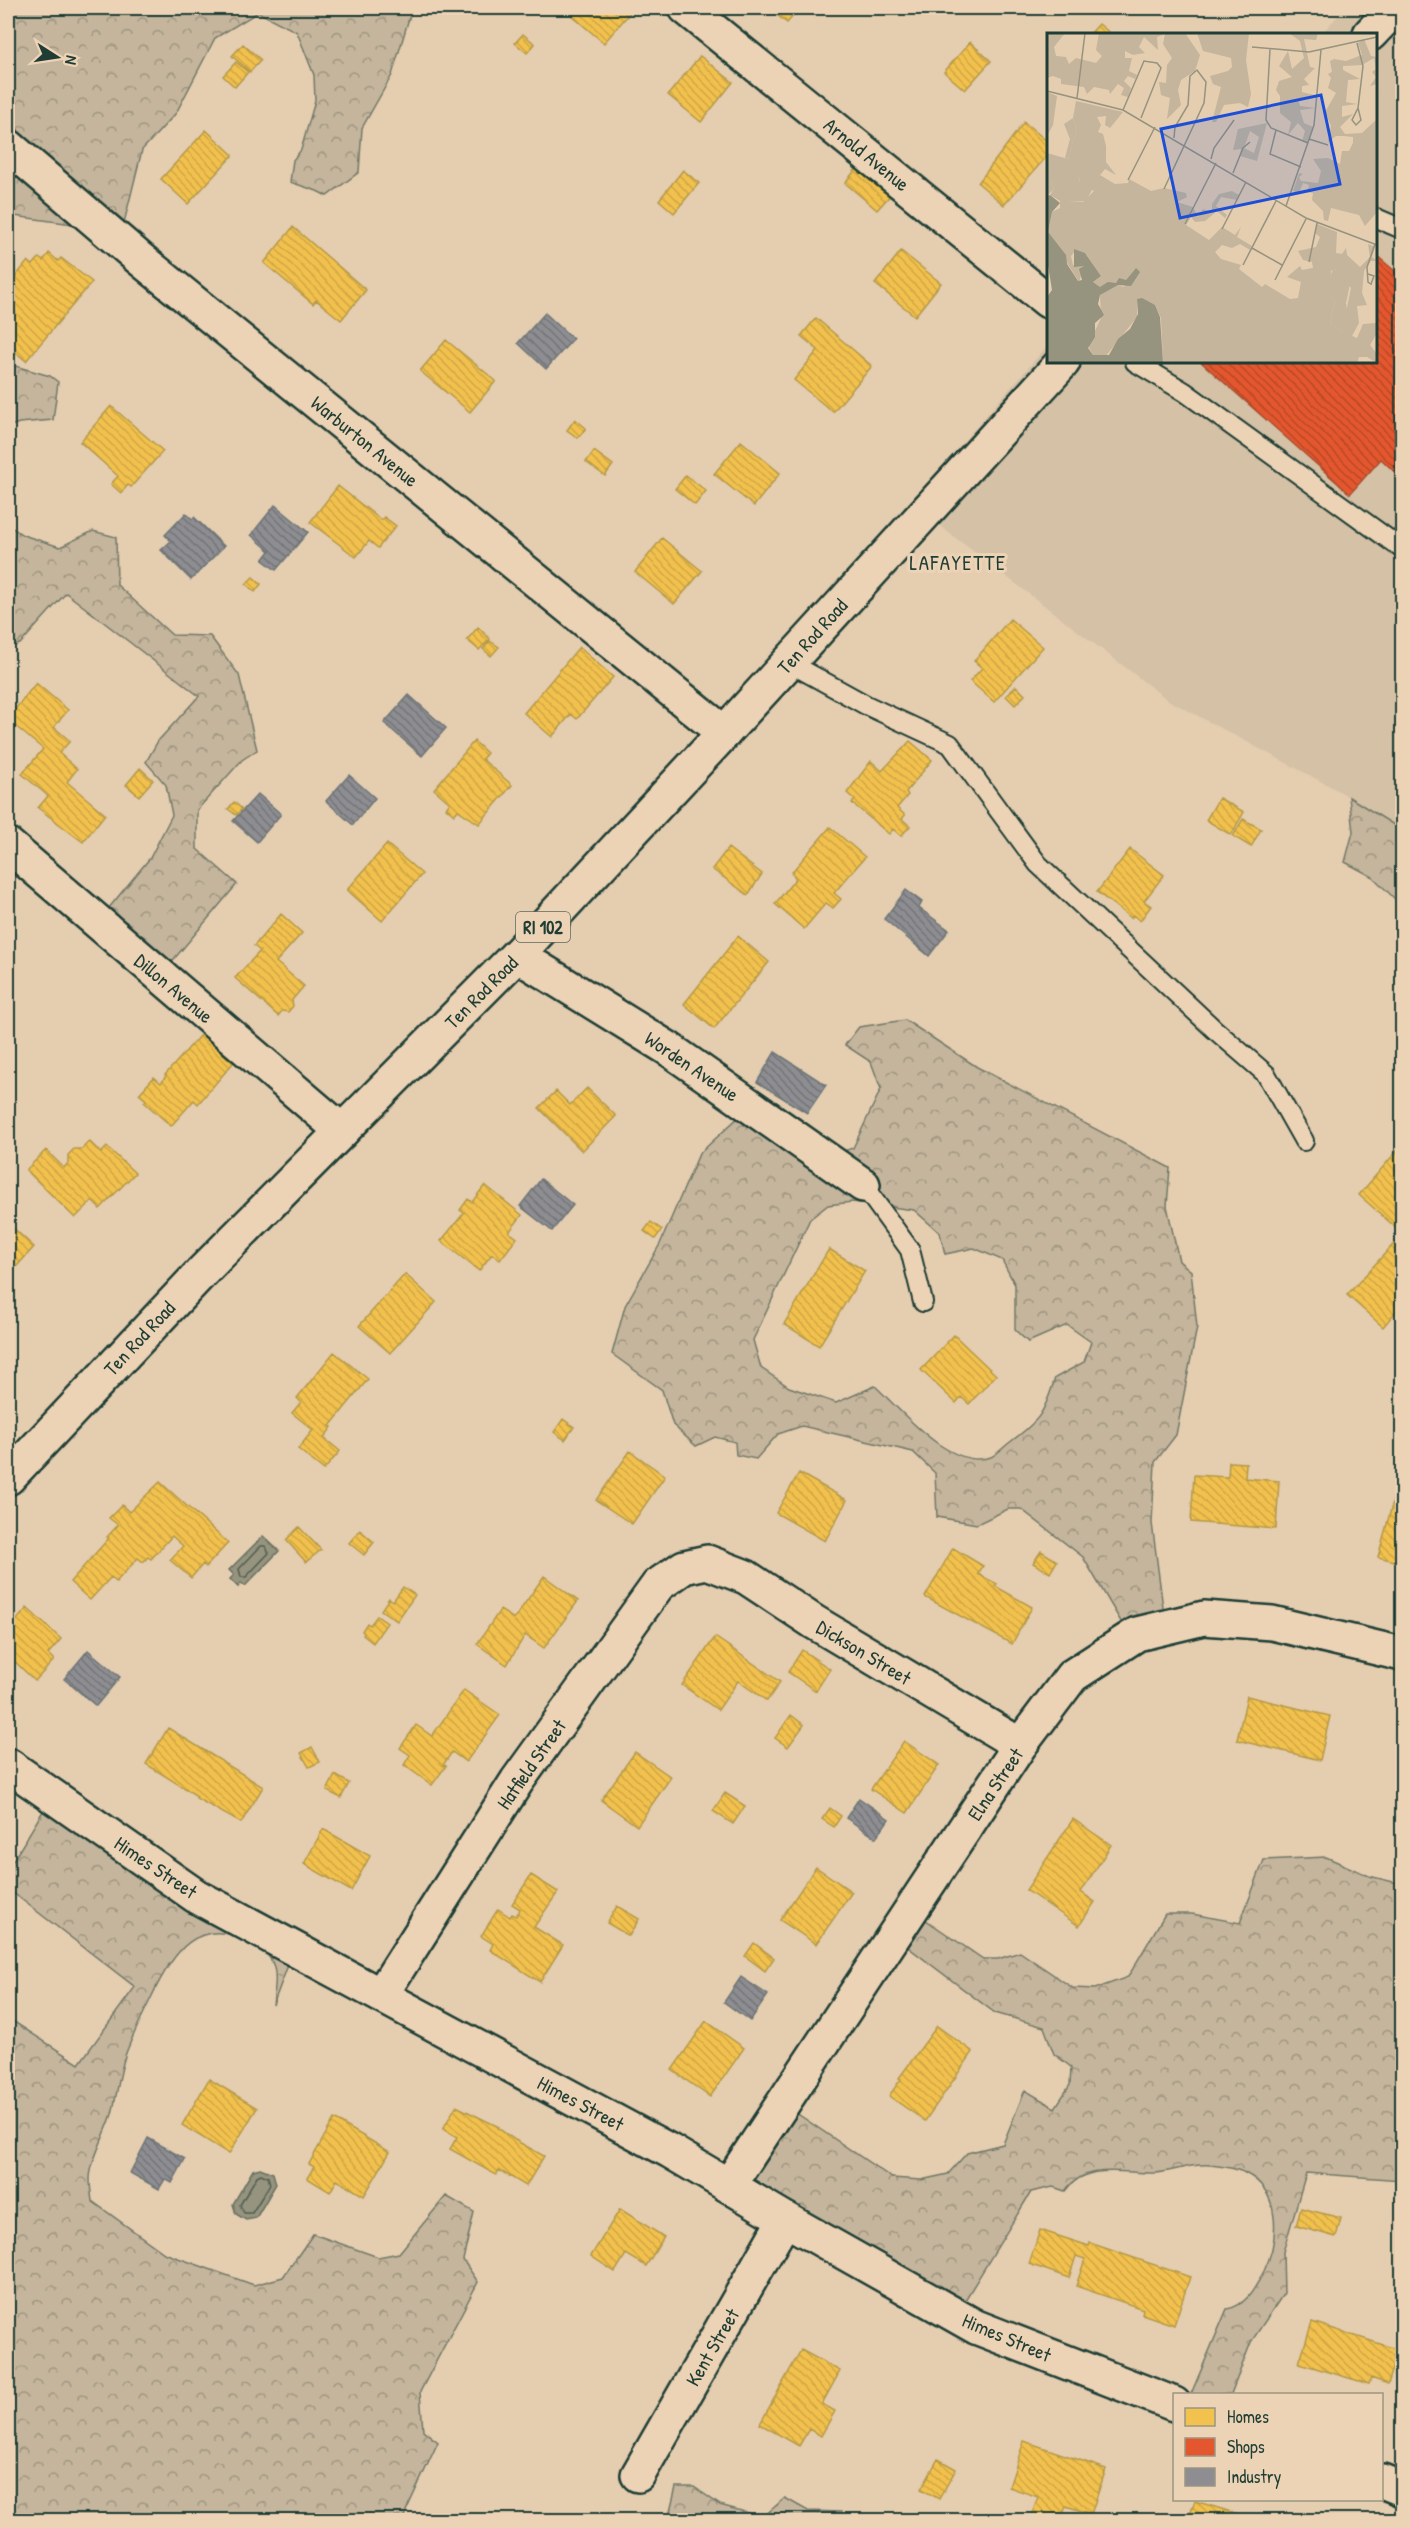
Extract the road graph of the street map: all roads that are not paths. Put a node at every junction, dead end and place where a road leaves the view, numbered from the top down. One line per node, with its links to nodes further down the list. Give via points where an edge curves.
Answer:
1 (686, 8): 7 (street, Arnold Avenue)
2 (1395, 8): 3 (street)
3 (1371, 33)
4 (8, 146): 12 (street, Warburton Avenue, via 139,258)
5 (1377, 218): 6 (lane)
6 (1402, 229)
7 (1047, 300)
8 (1062, 363): 11 (street, Ten Rod Road / RI 102)
9 (1137, 363): 10 (lane, via 1185,392)
10 (1402, 549)
11 (788, 662): 12 (street, Ten Rod Road / RI 102); 16 (lane, via 866,705 950,744 1038,864 1266,1074)
12 (724, 733): 14 (street, Ten Rod Road / RI 102)
13 (8, 845): 15 (street, Dillon Avenue)
14 (517, 955): 15 (street, Ten Rod Road / RI 102); 17 (street, Worden Avenue, via 669,1049)
15 (342, 1131): 19 (street, Ten Rod Road / RI 102, via 201,1273)
16 (1304, 1141)
17 (863, 1185): 18 (lane, via 910,1250)
18 (923, 1302)
19 (8, 1478)
20 (707, 1562): 22 (street, Dickson Street, via 746,1577); 24 (street, Hatfield Street, via 684,1567 658,1585 517,1781)
21 (1402, 1654): 22 (street, Elna Street, via 1272,1623 1204,1618 1137,1634 1072,1676)
22 (1020, 1745): 25 (street, Elna Street)
23 (8, 1765): 24 (street, Himes Street, via 196,1896)
24 (381, 1995): 25 (street, Himes Street)
25 (729, 2185): 26 (street, Himes Street)
26 (785, 2219): 27 (street, Himes Street, via 976,2327); 28 (street, Kent Street)
27 (1173, 2404)
28 (638, 2475)
29 (1383, 2481): 30 (street)
30 (1402, 2489)

